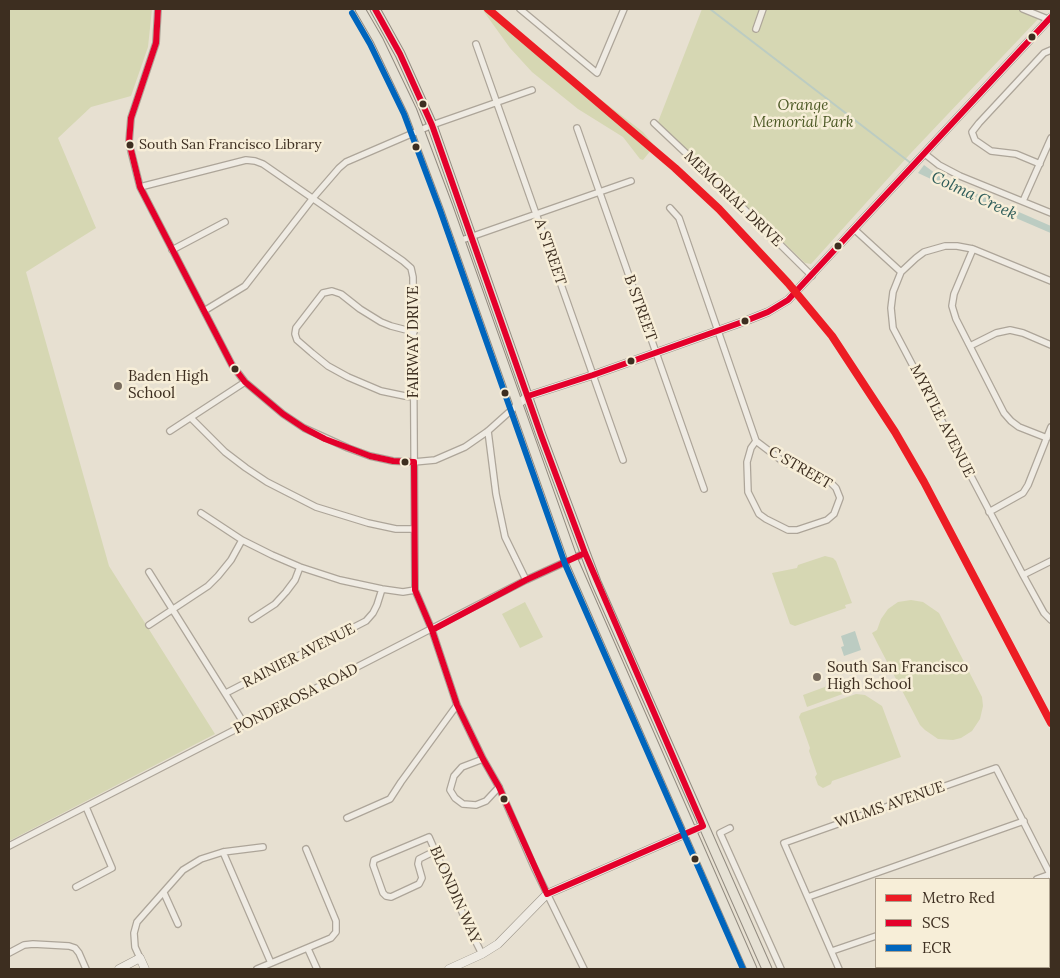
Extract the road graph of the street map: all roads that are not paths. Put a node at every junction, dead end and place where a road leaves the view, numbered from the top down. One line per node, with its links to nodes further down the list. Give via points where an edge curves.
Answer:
1 (158, 9): 22 (street, via 156,42 131,118 129,142)
2 (360, 9): 17 (main road, via 404,93)
3 (375, 9): 15 (main road, via 400,54)
4 (520, 9): 5 (street, via 597,73)
5 (624, 9)
6 (763, 9): 9 (street)
7 (1023, 9): 8 (street)
8 (1050, 19): 19 (street)
9 (756, 29)
10 (476, 44): 13 (street, A STREET)
11 (1051, 50): 20 (street, via 1044,53 972,132 975,140 991,151 1016,154)
12 (532, 90): 13 (street)
13 (497, 102): 15 (street); 28 (street, A STREET)
14 (654, 123): 36 (street, MEMORIAL DRIVE)
15 (432, 125): 17 (street); 31 (main road)
16 (577, 128): 23 (street, B STREET)
17 (419, 131): 24 (street, via 346,162); 32 (main road)
18 (1051, 138): 20 (street)
19 (922, 157): 25 (street); 30 (street)
20 (1040, 164): 25 (street)
21 (631, 181): 23 (street)
22 (140, 187): 24 (street, FAIRWAY DRIVE, via 246,160 263,164); 34 (street)
23 (599, 192): 28 (street); 43 (street, B STREET)
24 (313, 198): 38 (street, via 245,286); 40 (street, FAIRWAY DRIVE, via 411,268)
25 (1023, 201): 27 (street)
26 (670, 208): 39 (street, C STREET, via 680,218)
27 (1051, 213)
28 (536, 214): 31 (street); 44 (street, A STREET)
29 (226, 222): 34 (street)
30 (854, 229): 35 (street); 36 (street)
31 (472, 237): 32 (street); 46 (main road)
32 (459, 241): 48 (main road)
33 (973, 249): 35 (street, via 956,246 934,249 916,258); 37 (street); 42 (street, via 952,306)
34 (172, 250): 38 (street)
35 (901, 272): 58 (street, MYRTLE AVENUE, via 892,292 893,328)
36 (812, 276): 39 (street, via 782,304)
37 (1051, 281)
38 (204, 311): 45 (street, via 232,365)
39 (718, 330): 43 (street); 54 (street, C STREET)
40 (414, 332): 47 (street, FAIRWAY DRIVE); 47 (street, via 381,322 332,291 322,293 294,334 328,366 348,377 381,391)
41 (1051, 345): 42 (street, via 1010,330)
42 (970, 346): 53 (street, via 1010,421)
43 (656, 353): 44 (street); 57 (street, B STREET)
44 (593, 376): 46 (street); 55 (street, A STREET)
45 (245, 382): 49 (street); 56 (street, via 283,414 326,439 370,456)
46 (528, 396): 48 (street); 62 (main road)
47 (414, 397): 56 (street, FAIRWAY DRIVE)
48 (517, 405): 51 (street); 63 (main road)
49 (191, 418): 52 (street); 60 (street, via 246,468 316,507 368,523)
50 (1051, 427): 53 (street)
51 (488, 430): 56 (street, via 465,447 435,460); 68 (street, via 505,537)
52 (170, 432)
53 (1047, 438): 58 (street, via 1023,493)
54 (756, 441): 54 (street, C STREET, via 781,460 830,481 840,498 834,514 827,520 796,530 788,530 759,514 748,492 747,462 750,448)
55 (623, 460)
56 (414, 462): 60 (street, FAIRWAY DRIVE)
57 (704, 489)
58 (989, 512): 67 (street, MYRTLE AVENUE)
59 (201, 513): 61 (street)
60 (414, 529): 70 (street, FAIRWAY DRIVE)
61 (242, 540): 65 (street); 71 (street, via 218,576)
62 (584, 553): 63 (street, PONDEROSA ROAD); 84 (main road)
63 (573, 560): 68 (street, PONDEROSA ROAD); 86 (main road)
64 (1051, 561): 67 (street)
65 (300, 567): 69 (street); 72 (street, via 295,580 275,604)
66 (149, 572): 71 (street)
67 (1023, 575): 73 (street, MYRTLE AVENUE)
68 (526, 580): 75 (street, PONDEROSA ROAD)
69 (382, 589): 70 (street); 76 (street, RAINIER AVENUE, via 378,605 366,621)
70 (415, 590): 75 (street, FAIRWAY DRIVE)
71 (173, 609): 74 (street); 76 (street)
72 (252, 619)
73 (1051, 620)
74 (149, 624)
75 (432, 630): 77 (street, FAIRWAY DRIVE); 78 (street, PONDEROSA ROAD)
76 (226, 693): 78 (street)
77 (457, 705): 79 (street, FAIRWAY DRIVE); 82 (street, via 390,799)
78 (245, 725): 81 (street, PONDEROSA ROAD)
79 (483, 759): 80 (street); 80 (street, via 462,767 454,776 450,790 463,804 476,805 486,801)
80 (499, 787): 95 (street)
81 (86, 807): 87 (street, PONDEROSA ROAD); 93 (street, via 112,868)
82 (347, 818)
83 (1024, 821): 92 (street); 96 (street); 96 (street, WILMS AVENUE, via 996,768 784,843)
84 (703, 826): 86 (street); 113 (main road)
85 (730, 828): 114 (street, via 720,833)
86 (691, 832): 95 (street); 112 (main road)
87 (9, 846)
88 (263, 847): 91 (street)
89 (306, 850): 99 (street, via 338,925 334,936)
90 (435, 851): 90 (street, BLONDIN WAY, via 430,837 374,860 385,895 391,897 419,884 422,878 419,859); 102 (street, BLONDIN WAY)
91 (222, 852): 94 (street, via 183,870); 104 (street)
92 (1051, 875)
93 (76, 886)
94 (164, 893): 97 (street); 103 (street, via 137,922 134,940)
95 (547, 894): 102 (street, via 498,944); 111 (street)
96 (808, 897): 100 (street)
97 (178, 924)
98 (875, 936): 100 (street)
99 (308, 948): 104 (street); 109 (street)
100 (832, 951): 115 (street)
101 (9, 953): 105 (street, via 24,945 69,946 79,953)
102 (482, 954): 110 (street)
103 (140, 958): 106 (street); 107 (street)
104 (271, 963): 108 (street)
105 (86, 969)
106 (119, 969)
107 (145, 969)
108 (257, 969)
109 (316, 969)
110 (449, 969)
111 (584, 969)
112 (752, 969)
113 (767, 969)
114 (781, 969)
115 (839, 969)

